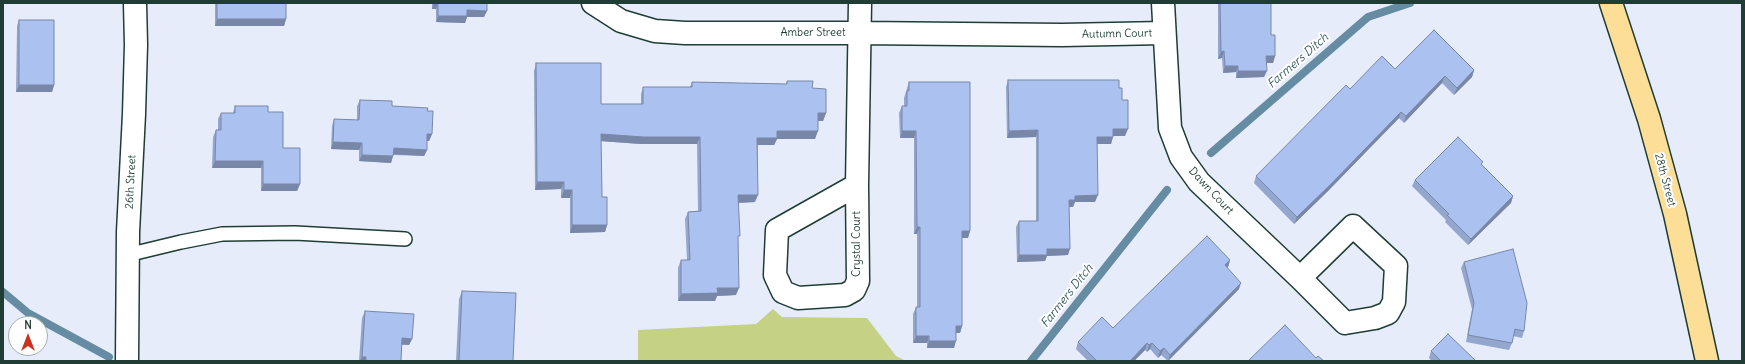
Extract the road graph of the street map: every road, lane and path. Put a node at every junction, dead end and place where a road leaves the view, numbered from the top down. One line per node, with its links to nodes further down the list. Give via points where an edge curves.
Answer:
1 (135, 3): 11 (street, 26th Street, via 134,114)
2 (593, 3): 6 (street, Amber Street, via 621,21 655,31)
3 (860, 3): 6 (street, Crystal Court)
4 (1163, 3): 7 (street, Autumn Court)
5 (1611, 3): 14 (highway, 28th Street, via 1649,119 1675,214)
6 (860, 33): 8 (street, Amber Street); 9 (street, Crystal Court)
7 (1164, 33): 8 (street, Autumn Court); 12 (street, Dawn Court, via 1170,128 1181,157 1199,182)
8 (1040, 34)
9 (857, 185): 9 (street, Crystal Court, via 777,230 775,275 783,292 798,298 845,295 854,290 858,281)
10 (405, 239): 11 (lane, via 295,233 222,234)
11 (127, 255): 13 (street, 26th Street)
12 (1300, 278): 12 (street, Dawn Court, via 1345,323 1388,313 1394,302 1396,266 1353,226)
13 (127, 361)
14 (1707, 361)

